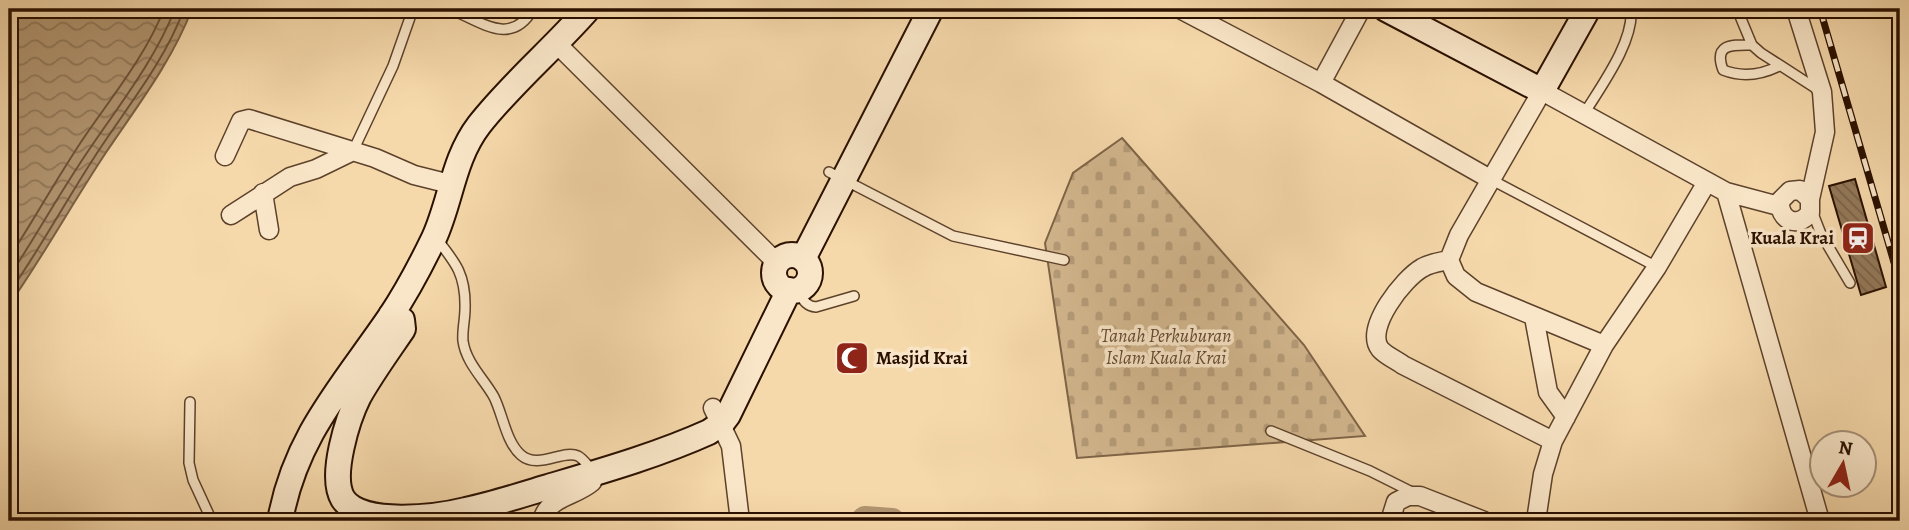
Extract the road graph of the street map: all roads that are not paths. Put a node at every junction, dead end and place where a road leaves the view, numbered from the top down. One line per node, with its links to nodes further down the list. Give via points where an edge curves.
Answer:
1 (413, 9): 21 (lane, via 393,66)
2 (450, 9): 3 (lane, via 502,31 517,28)
3 (533, 9)
4 (913, 9): 23 (street)
5 (931, 9): 23 (street)
6 (1180, 9): 17 (street)
7 (1361, 9): 17 (street)
8 (1386, 9): 18 (street)
9 (1588, 9): 18 (street)
10 (1631, 9): 20 (lane, via 1626,40)
11 (1737, 9): 15 (lane)
12 (1797, 9): 19 (street)
13 (583, 10): 14 (street)
14 (555, 42): 26 (street, via 478,127); 37 (street)
15 (1752, 45): 16 (lane); 16 (lane, via 1728,46 1721,51 1723,70 1754,74)
16 (1779, 66): 19 (lane)
17 (1321, 83): 24 (street)
18 (1542, 91): 20 (street); 24 (street)
19 (1822, 92): 29 (street, via 1825,132 1817,165)
20 (1584, 114): 25 (street)
21 (353, 151): 22 (street, via 245,119); 26 (street); 27 (street)
22 (225, 156)
23 (836, 176): 34 (lane, via 953,236); 37 (street)
24 (1490, 179): 35 (street); 36 (lane)
25 (1707, 182): 28 (street); 36 (street)
26 (450, 184): 33 (street)
27 (263, 193): 30 (street); 31 (street)
28 (1733, 195): 29 (street); 58 (street)
29 (1797, 203): 32 (lane); 32 (lane)
30 (231, 215)
31 (268, 230)
32 (1821, 234): 38 (lane)
33 (435, 236): 40 (street); 48 (lane, via 457,264 464,282 463,342 471,364 494,397 522,456 545,460 575,454)
34 (1064, 260)
35 (1449, 260): 41 (street, via 1456,276 1476,292); 47 (street, via 1424,267 1408,278 1380,318 1375,336 1380,350)
36 (1657, 267): 42 (street)
37 (788, 273): 39 (lane, via 810,306); 44 (street)
38 (1850, 283)
39 (854, 296)
40 (391, 315): 50 (street, via 404,325 353,409 339,461 343,499 375,515); 52 (street, via 314,425)
41 (1534, 317): 42 (street); 45 (street, via 1548,392)
42 (1604, 345): 45 (street)
43 (190, 402): 51 (lane, via 193,480)
44 (718, 415): 48 (street, via 692,440); 54 (street, via 731,446)
45 (1566, 417): 47 (street)
46 (1271, 431): 49 (lane)
47 (1553, 441): 57 (street)
48 (594, 474): 50 (street); 53 (street, via 590,484 551,505)
49 (1420, 496): 55 (street, via 1396,502); 56 (street)
50 (466, 516)
51 (212, 521)
52 (280, 521)
53 (542, 521)
54 (740, 521)
55 (1390, 521)
56 (1484, 521)
57 (1536, 521)
58 (1820, 521)

